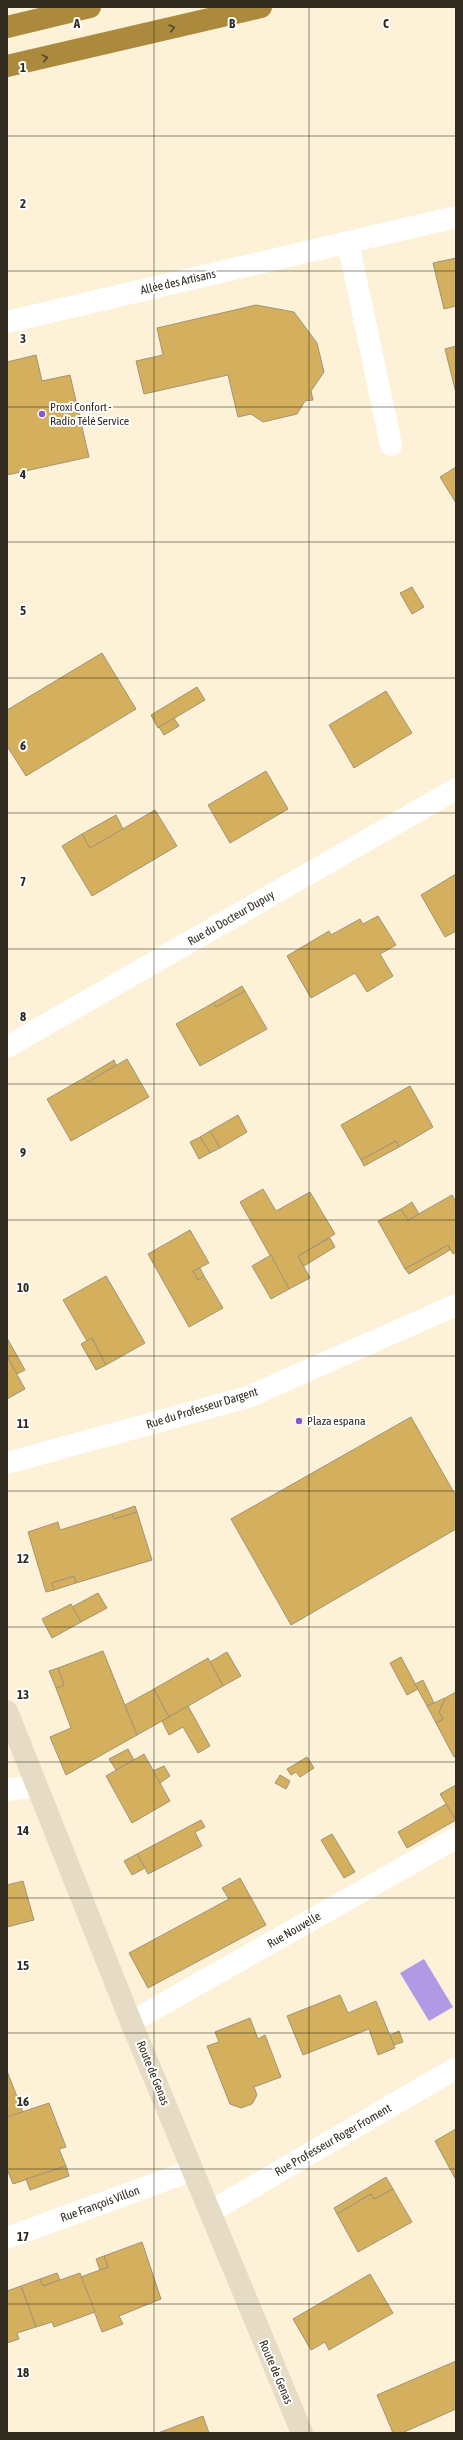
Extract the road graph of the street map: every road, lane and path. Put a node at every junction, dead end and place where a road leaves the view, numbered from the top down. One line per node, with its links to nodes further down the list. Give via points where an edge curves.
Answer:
1 (90, 7): 3 (highway)
2 (261, 7): 4 (highway, one-way to 2)
3 (7, 27)
4 (7, 66)
5 (456, 217): 6 (street, Allée des Artisans)
6 (348, 242): 7 (street, Allée des Artisans); 8 (street)
7 (7, 322)
8 (391, 445)
9 (456, 789): 10 (street, Rue du Docteur Dupuy)
10 (7, 1047)
11 (456, 1305): 12 (street, Rue du Professeur Dargent, via 248,1397)
12 (7, 1463)
13 (7, 1711): 14 (street, Route de Genas)
14 (37, 1786): 15 (street); 17 (street, Route de Genas)
15 (7, 1790)
16 (456, 1838): 17 (street, Rue Nouvelle)
17 (131, 2022): 19 (street, Route de Genas)
18 (456, 2068): 20 (street, Rue Professeur Roger Froment)
19 (193, 2170): 20 (street, Route de Genas); 21 (street, Rue François Villon)
20 (210, 2212): 22 (street, Route de Genas)
21 (7, 2238)
22 (302, 2433)

